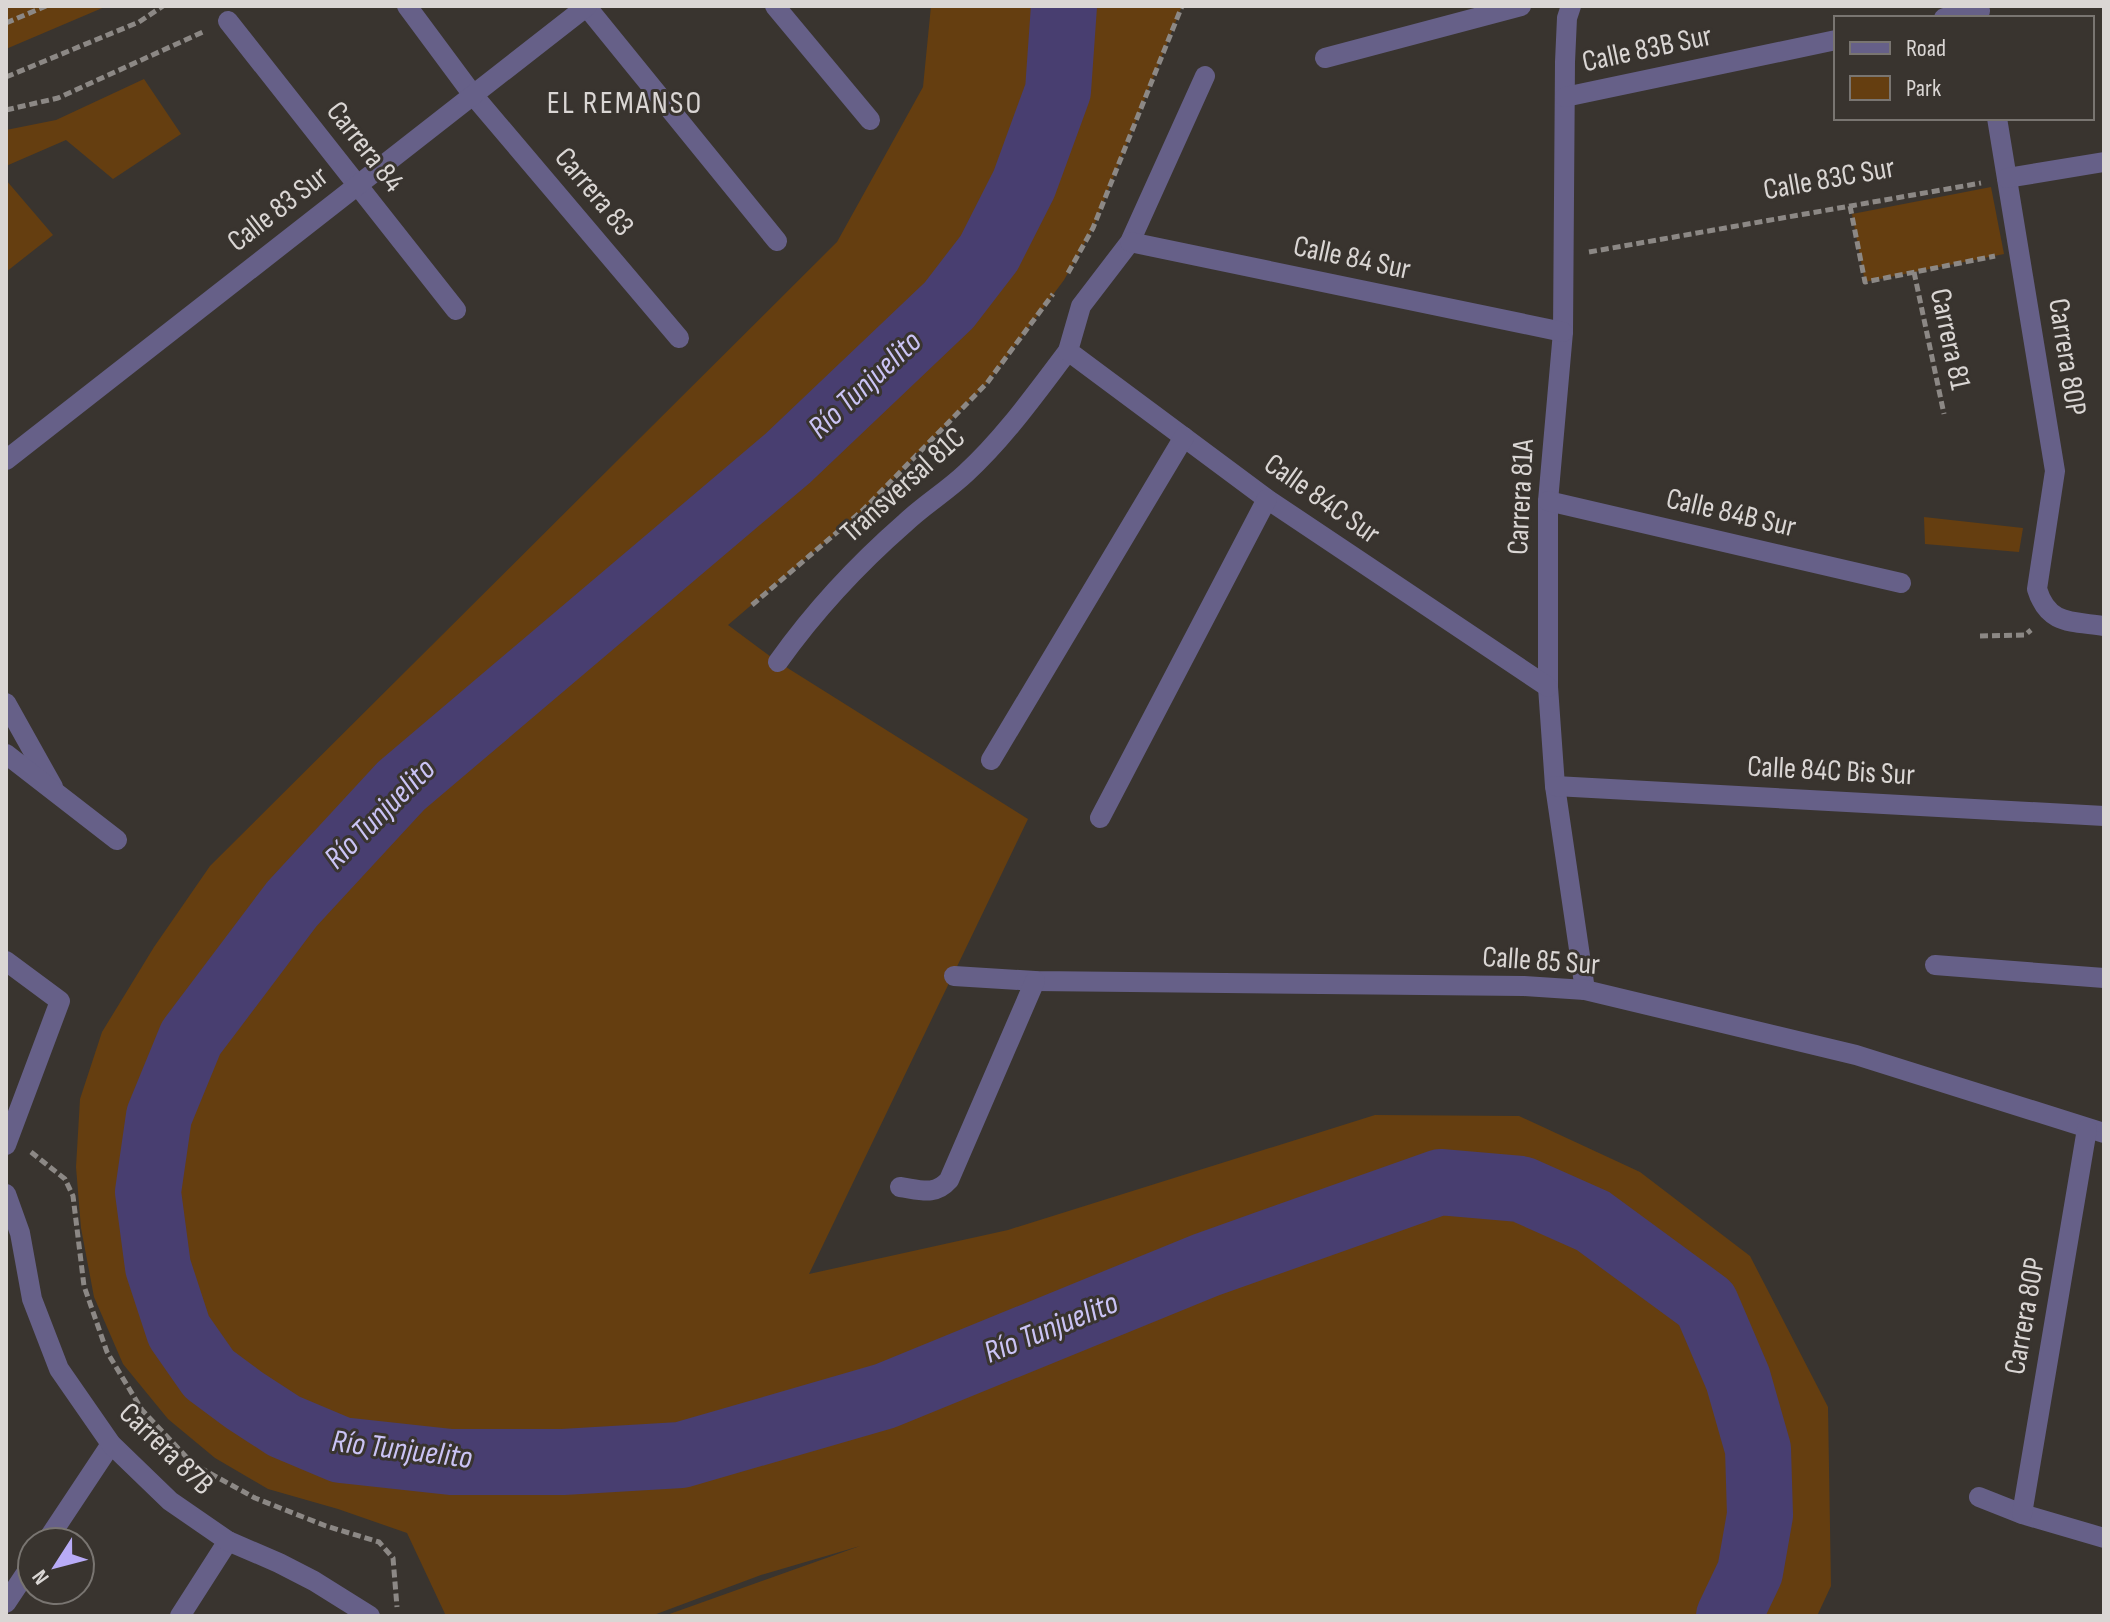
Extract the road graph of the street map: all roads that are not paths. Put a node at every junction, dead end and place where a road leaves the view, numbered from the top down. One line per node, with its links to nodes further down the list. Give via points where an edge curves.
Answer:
1 (407, 6): 12 (street, Carrera 83)
2 (587, 6): 12 (street, Calle 83 Sur); 19 (street)
3 (775, 6): 14 (street)
4 (1521, 6): 10 (street)
5 (1571, 6): 13 (street, Carrera 81A)
6 (1980, 12): 7 (street)
7 (1956, 16)
8 (228, 21): 18 (street, Carrera 84)
9 (1834, 40): 13 (street, Calle 83B Sur)
10 (1325, 58)
11 (1205, 76): 20 (street)
12 (473, 95): 18 (street, Calle 83 Sur); 23 (street, Carrera 83)
13 (1565, 97): 22 (street, Carrera 81A)
14 (870, 120)
15 (1997, 120): 17 (street, Carrera 80P)
16 (2104, 162): 17 (street)
17 (2007, 178): 30 (street, Carrera 80P, via 2055,471 2037,589 2046,610 2060,620)
18 (356, 185): 21 (street, Carrera 84); 26 (street, Calle 83 Sur)
19 (777, 241)
20 (1130, 242): 22 (street, Calle 84 Sur); 24 (street, via 1087,295)
21 (456, 310)
22 (1563, 332): 28 (street, Carrera 81A)
23 (679, 338)
24 (1068, 351): 25 (street, Calle 84C Sur); 31 (street, Transversal 81C, via 966,474 861,562)
25 (1184, 437): 27 (street, Calle 84C Sur); 35 (street)
26 (6, 460)
27 (1267, 499): 32 (street, Calle 84C Sur); 39 (street)
28 (1548, 501): 29 (street, Calle 84B Sur); 32 (street, Carrera 81A)
29 (1901, 583)
30 (2104, 626)
31 (778, 662)
32 (1548, 687): 36 (street, Carrera 81A)
33 (6, 703): 37 (street)
34 (6, 754): 37 (street)
35 (991, 760)
36 (1555, 786): 38 (street, Calle 84C Bis Sur); 46 (street, Carrera 81A)
37 (57, 794): 40 (street)
38 (2104, 816)
39 (1100, 818)
40 (117, 840)
41 (6, 961): 48 (street, via 60,1001)
42 (1935, 965): 44 (street)
43 (954, 976): 45 (street, Calle 85 Sur)
44 (2104, 978)
45 (1035, 981): 46 (street, Calle 85 Sur); 49 (street, via 949,1180 932,1192)
46 (1585, 990): 47 (street, Calle 85 Sur, via 1856,1055)
47 (2096, 1131): 53 (street, Carrera 80P)
48 (8, 1142)
49 (900, 1187)
50 (6, 1194): 51 (street, Carrera 87B, via 20,1233 32,1299 59,1369)
51 (111, 1444): 54 (street); 56 (street, Carrera 87B, via 170,1501)
52 (1979, 1497): 53 (street)
53 (2022, 1514): 55 (street)
54 (57, 1526)
55 (2104, 1538)
56 (228, 1541): 57 (street); 58 (street, Carrera 87B, via 314,1581)
57 (180, 1616)
58 (370, 1616)

